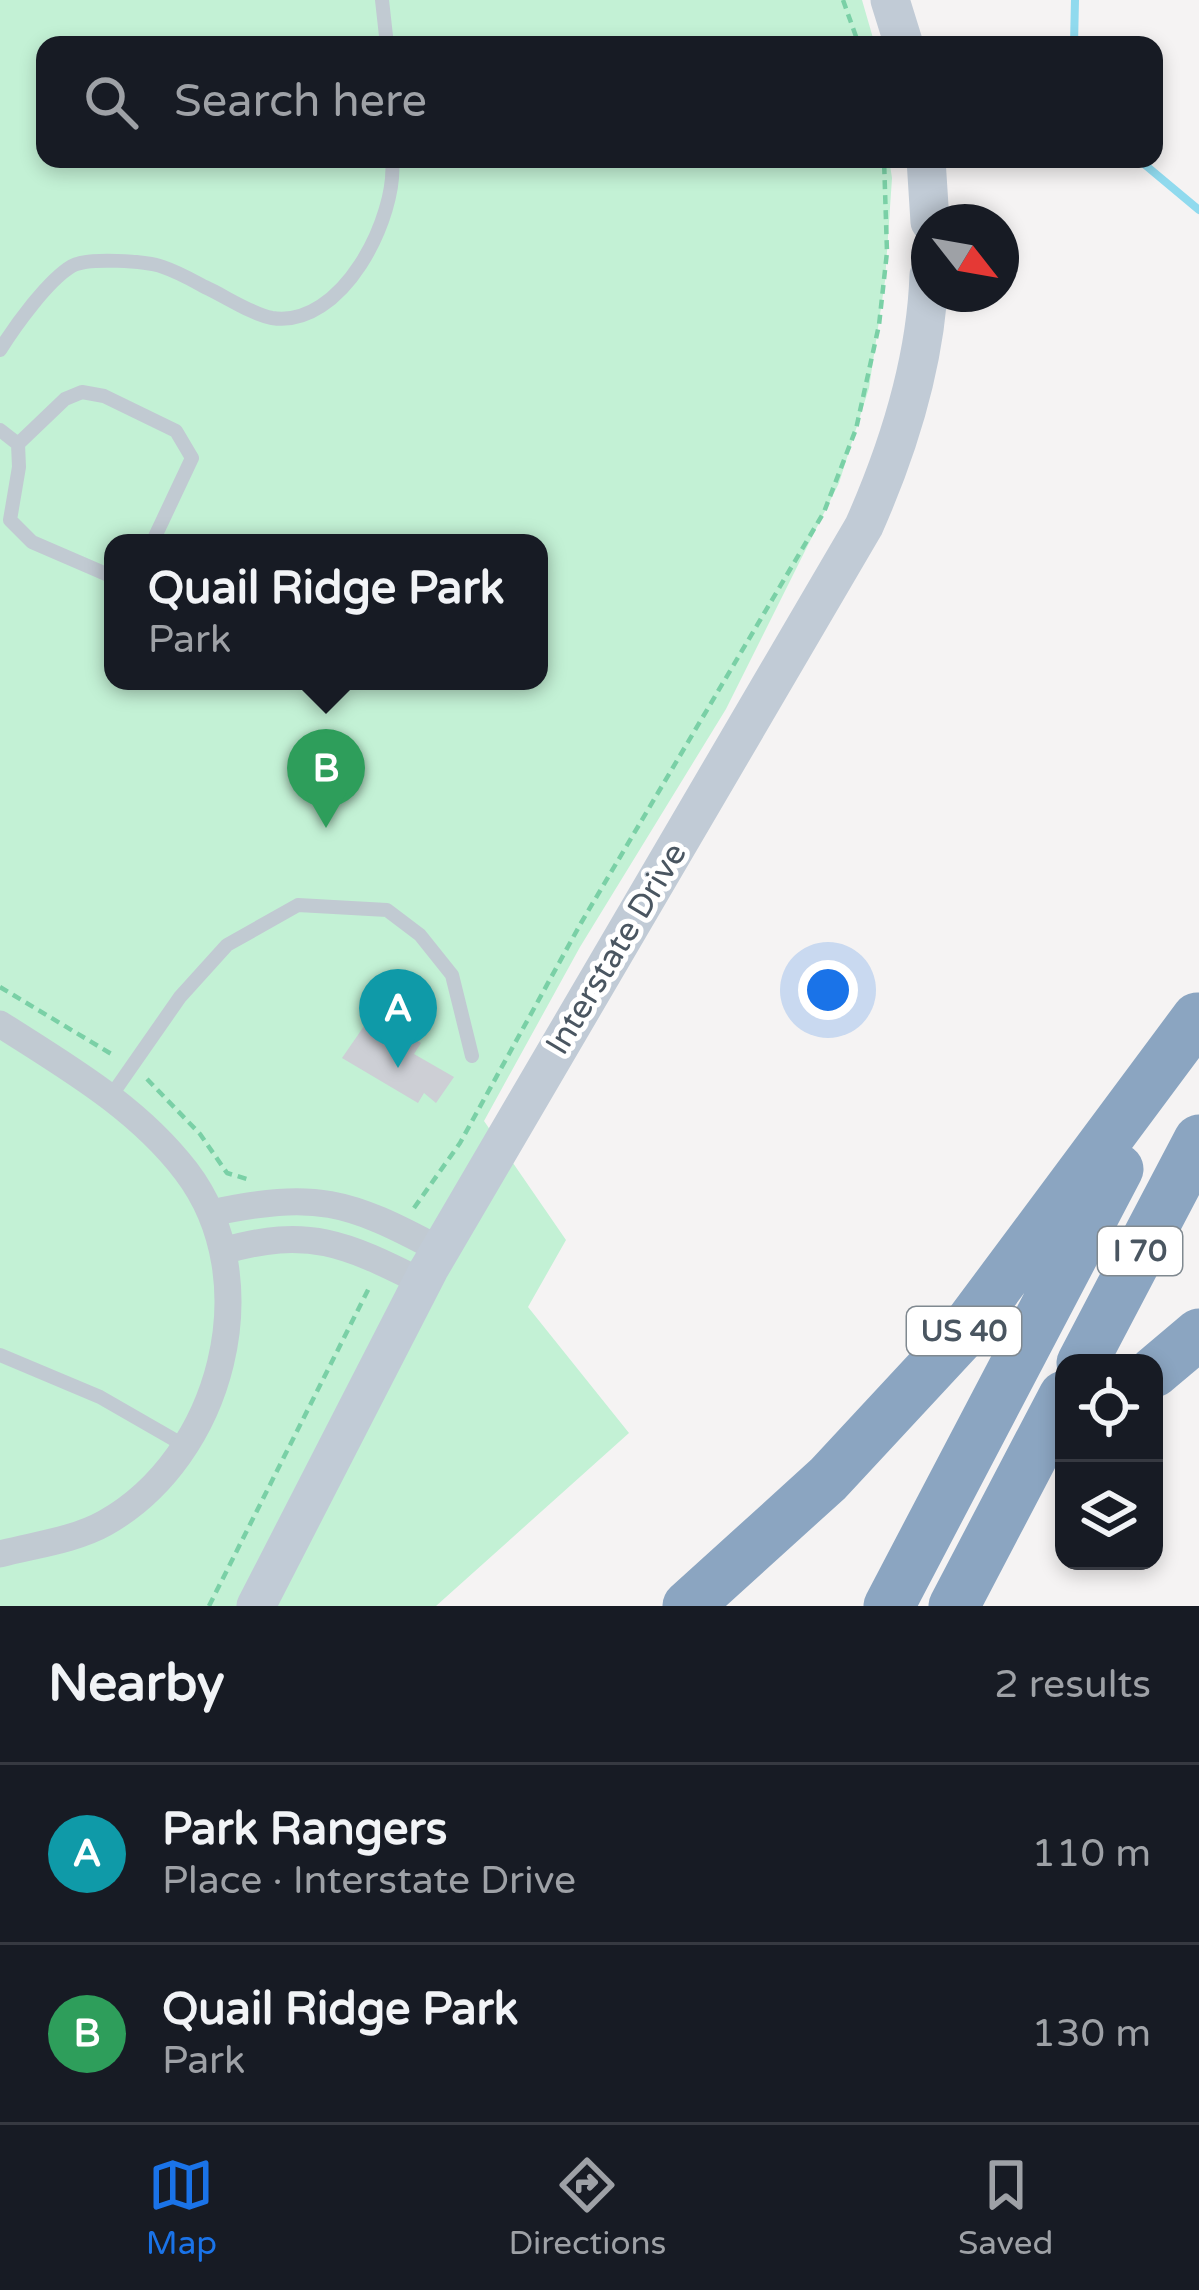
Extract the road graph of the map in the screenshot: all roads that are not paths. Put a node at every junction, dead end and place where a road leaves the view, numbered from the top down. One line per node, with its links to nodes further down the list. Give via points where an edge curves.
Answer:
1 (382, 0): 3 (lane)
2 (890, 0): 4 (main road)
3 (386, 36)
4 (901, 36)
5 (393, 168): 9 (lane, via 381,231 348,282 306,316 271,318 161,266 74,265)
6 (927, 168): 7 (main road)
7 (929, 204)
8 (923, 312): 20 (main road, Interstate Drive, via 912,388 864,526)
9 (0, 350)
10 (0, 430): 11 (lane)
11 (18, 444): 12 (lane, via 82,392 176,431 192,458); 13 (lane, via 10,520 32,542)
12 (156, 534)
13 (104, 573)
14 (1198, 1016): 30 (highway, US 40, via 959,1338 828,1479); 31 (highway, I 70)
15 (0, 1024): 17 (street)
16 (472, 1056): 17 (lane, via 452,976 420,935 387,910 298,905 227,945)
17 (111, 1096): 19 (street, via 189,1175)
18 (1199, 1140): 22 (highway, I 70)
19 (217, 1232): 20 (street, via 301,1237 383,1262); 20 (street, via 286,1199 314,1201 386,1220); 26 (street, via 226,1292 222,1362)
20 (431, 1266): 29 (main road, Interstate Drive)
21 (1199, 1334): 24 (highway)
22 (1087, 1354)
23 (0, 1355): 26 (lane, via 100,1397)
24 (1163, 1364)
25 (1055, 1413): 32 (highway)
26 (187, 1447): 28 (street, via 108,1522)
27 (1055, 1484): 32 (highway)
28 (0, 1554)
29 (256, 1606)
30 (688, 1606)
31 (889, 1606)
32 (954, 1606)

